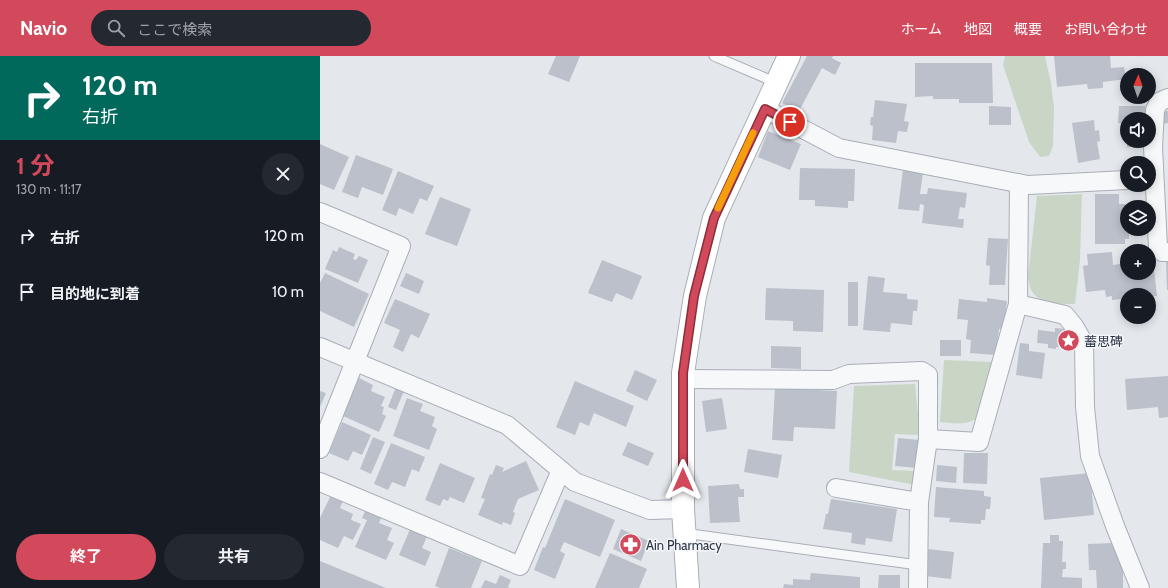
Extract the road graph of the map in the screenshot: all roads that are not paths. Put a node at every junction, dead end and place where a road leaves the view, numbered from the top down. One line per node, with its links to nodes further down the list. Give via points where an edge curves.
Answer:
1 (714, 56): 3 (lane)
2 (789, 56): 3 (street)
3 (777, 83): 5 (street)
4 (1168, 98): 6 (street, via 1159,102 1156,110)
5 (765, 109): 8 (street, via 840,148); 15 (street, via 714,218 694,296)
6 (1152, 156)
7 (1120, 180): 8 (street, via 1028,185)
8 (1019, 183): 12 (street)
9 (1153, 192): 11 (street, via 1158,247 1162,252)
10 (320, 212): 14 (street, via 401,246)
11 (1168, 252)
12 (1018, 304): 16 (street, via 979,442); 27 (street, via 1065,315 1084,343 1085,408 1090,456)
13 (320, 347): 14 (street)
14 (355, 362): 17 (street); 18 (street, via 507,425)
15 (683, 379): 16 (street, via 833,380 850,374 922,371 928,375); 22 (street)
16 (928, 439): 21 (street)
17 (320, 449)
18 (561, 470): 19 (street, via 520,566); 22 (street, via 575,482 650,510)
19 (320, 482)
20 (836, 488): 21 (street)
21 (919, 502): 24 (street)
22 (683, 509): 23 (street)
23 (684, 534): 24 (lane); 25 (street)
24 (918, 565): 26 (street)
25 (688, 588)
26 (918, 588)
27 (1140, 588)

